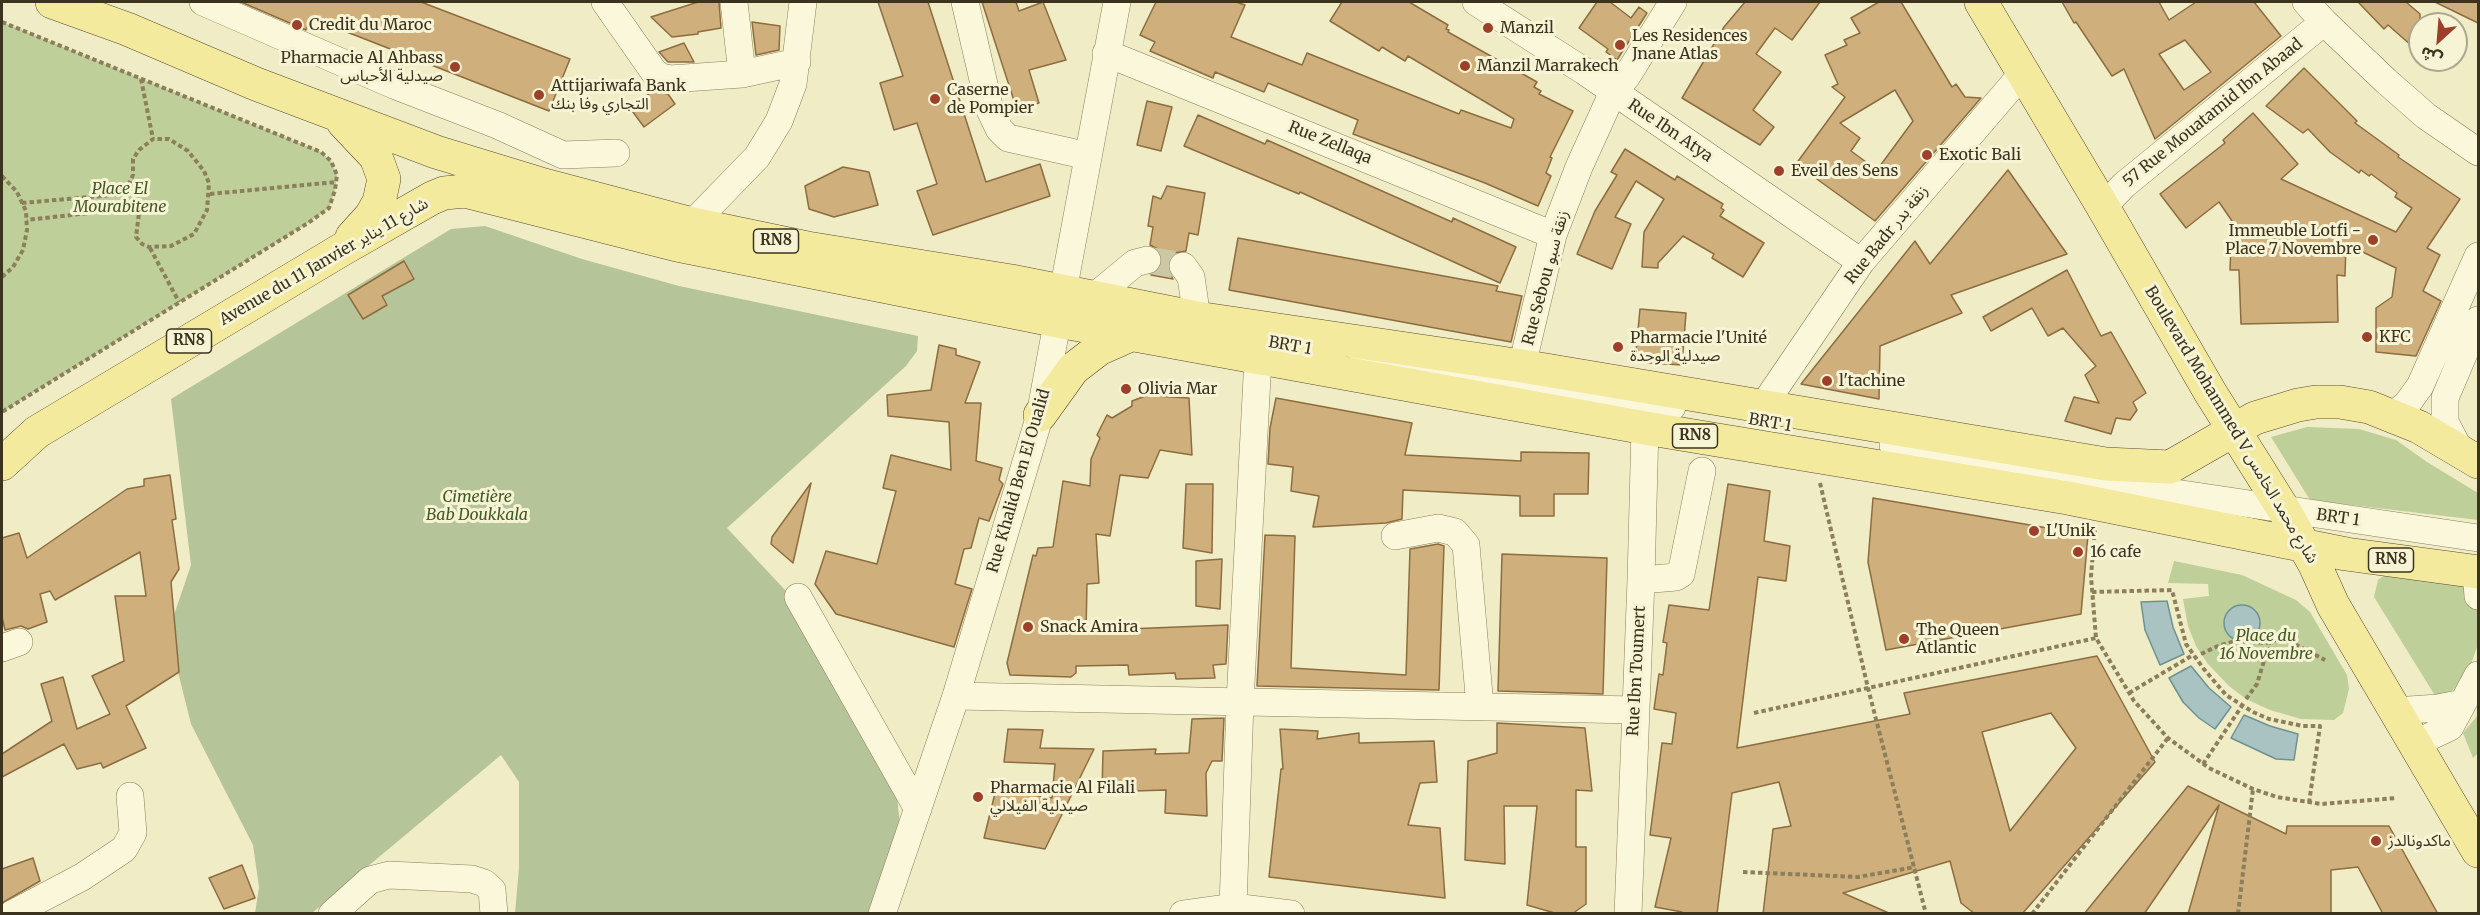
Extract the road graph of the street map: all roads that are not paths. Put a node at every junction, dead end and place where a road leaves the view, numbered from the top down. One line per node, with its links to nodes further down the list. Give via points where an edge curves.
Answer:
1 (52, 2): 14 (main road, RN8)
2 (100, 2): 14 (street)
3 (203, 2): 22 (street, via 396,86 497,124 562,155)
4 (605, 2): 18 (street, via 661,77)
5 (734, 2): 18 (street)
6 (803, 2): 16 (street)
7 (965, 2): 23 (street, via 990,110 999,129 1008,138)
8 (1117, 2): 15 (street, Rue Khalid Ben El Oualid)
9 (1476, 2): 19 (street, Rue Ibn Atya)
10 (1673, 2): 19 (street, Rue Sebou زنقة سبو)
11 (1981, 2): 17 (main road, Boulevard Mohammed V شارع محمد الخامس)
12 (2306, 2): 13 (street)
13 (2324, 22): 21 (street, via 2426,116); 24 (street, 57 Rue Mouatamid Ibn Abaad, via 2124,185)
14 (127, 29): 20 (main road, RN8)
15 (1106, 53): 23 (street, Rue Khalid Ben El Oualid); 26 (street, Rue Zellaqa)
16 (797, 62): 18 (street); 25 (street, via 788,99 766,143 741,175)
17 (2023, 73): 24 (main road, Boulevard Mohammed V شارع محمد الخامس); 30 (street, Rue Badr زنقة بدر)
18 (742, 74)
19 (1613, 92): 26 (street, Rue Sebou زنقة سبو); 30 (street, Rue Ibn Atya)
20 (334, 113): 25 (main road, RN8, via 436,152 523,179); 27 (main road, via 370,148 384,179 382,195 371,216)
21 (2478, 152)
22 (616, 153)
23 (1088, 156): 33 (street, Rue Khalid Ben El Oualid)
24 (2103, 207): 43 (main road, Boulevard Mohammed V شارع محمد الخامس)
25 (692, 224): 32 (main road, RN8)
26 (1553, 235): 38 (street, Rue Sebou زنقة سبو)
27 (341, 250): 32 (main road, Avenue du 11 Janvier شارع 11 يناير / RN8, via 444,193 465,190 677,245 830,277); 44 (main road, Avenue du 11 Janvier شارع 11 يناير / RN8)
28 (2478, 256): 41 (street, via 2420,386)
29 (1147, 260): 33 (street, via 1135,263)
30 (1861, 262): 39 (street, Rue Badr زنقة بدر)
31 (1183, 266): 34 (street, via 1191,276)
32 (1008, 295): 33 (main road, RN8)
33 (1070, 303): 34 (main road, RN8); 36 (main road, RN8); 40 (street, Rue Khalid Ben El Oualid); 49 (street, BRT 1, via 1446,373)
34 (1197, 318): 38 (main road, RN8)
35 (2478, 320): 46 (street, via 2445,398 2445,422)
36 (1135, 333): 37 (main road, RN8); 40 (main road, via 1099,349 1073,369)
37 (1258, 358): 42 (main road, RN8); 58 (street)
38 (1522, 366): 39 (main road, RN8)
39 (1762, 405): 43 (main road, RN8, via 2136,466 2170,467)
40 (1040, 415): 57 (street, Rue Khalid Ben El Oualid)
41 (2392, 416): 43 (main road, RN8, via 2369,407 2316,402 2263,415); 46 (main road, RN8, via 2426,430)
42 (1645, 428): 52 (main road, RN8, via 2068,498); 53 (street, Rue Ibn Toumert)
43 (2233, 429): 49 (main road, Boulevard Mohammed V شارع محمد الخامس)
44 (37, 432): 45 (main road); 47 (main road, Avenue du 11 Janvier شارع 11 يناير / RN8)
45 (2, 448)
46 (2469, 457)
47 (2, 464)
48 (1702, 471): 53 (street, via 1681,574 1676,578)
49 (2284, 510): 51 (street, BRT 1); 52 (main road, Boulevard Mohammed V شارع محمد الخامس)
50 (1395, 536): 60 (street, via 1438,528 1455,532 1466,544)
51 (2478, 538)
52 (2305, 546): 54 (main road, RN8); 62 (main road, Boulevard Mohammed V شارع محمد الخامس, via 2333,605)
53 (1641, 580): 61 (street, Rue Ibn Toumert)
54 (2478, 580)
55 (798, 597): 65 (street)
56 (2478, 675): 59 (street)
57 (956, 696): 58 (street); 65 (street, Rue Khalid Ben El Oualid)
58 (1240, 702): 60 (street); 67 (street)
59 (2463, 703): 62 (street); 63 (street, via 2450,727)
60 (1480, 707): 61 (street)
61 (1635, 710): 74 (street, Rue Ibn Toumert)
62 (2395, 711): 63 (main road, Boulevard Mohammed V شارع محمد الخامس)
63 (2414, 744): 66 (main road, Boulevard Mohammed V شارع محمد الخامس)
64 (130, 796): 68 (street, via 133,833 124,849 82,877)
65 (918, 809): 71 (street, Rue Khalid Ben El Oualid)
66 (2478, 851)
67 (1233, 907): 72 (street); 73 (street)
68 (12, 914)
69 (332, 914): 70 (street, via 370,880 389,874 484,883 492,890)
70 (494, 914)
71 (882, 914)
72 (1183, 914)
73 (1291, 914)
74 (1628, 914)

